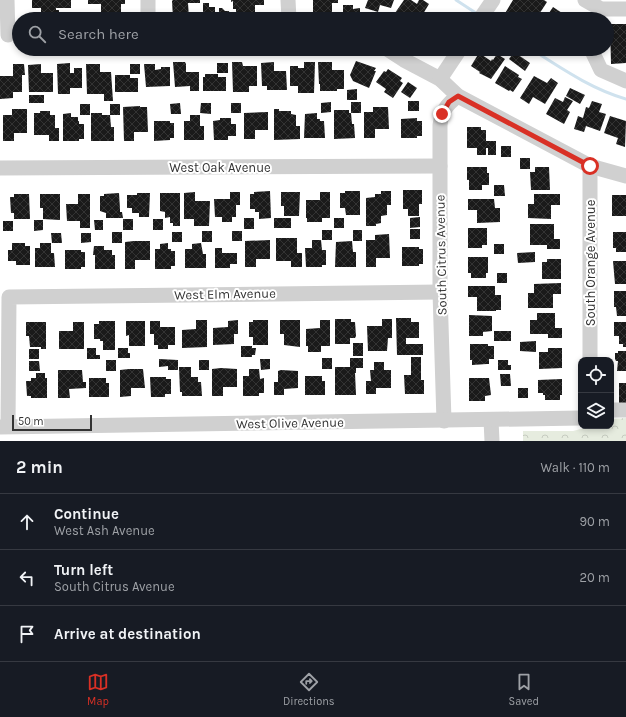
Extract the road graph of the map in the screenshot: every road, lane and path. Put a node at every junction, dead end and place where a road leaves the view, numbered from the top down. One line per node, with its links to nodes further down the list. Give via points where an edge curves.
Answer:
1 (7, 0): 10 (street)
2 (148, 0): 7 (street)
3 (288, 0): 8 (street)
4 (491, 3): 9 (street)
5 (593, 9): 6 (street)
6 (626, 9)
7 (148, 12)
8 (289, 12)
9 (485, 12)
10 (9, 35)
11 (398, 56): 14 (street)
12 (455, 56): 14 (street)
13 (595, 56): 15 (street, via 601,70)
14 (440, 79): 16 (street)
15 (626, 81)
16 (458, 96): 17 (street, South Citrus Avenue, via 449,102 442,114); 18 (street)
17 (440, 166): 19 (street, West Oak Avenue); 21 (street, South Citrus Avenue)
18 (590, 166): 20 (street); 22 (street, South Orange Avenue)
19 (0, 168)
20 (626, 176)
21 (440, 292): 27 (street, South Citrus Avenue); 28 (street, West Elm Avenue, via 9,297)
22 (590, 357)
23 (614, 410): 24 (street)
24 (626, 410)
25 (578, 418): 26 (street, West Olive Avenue)
26 (491, 420): 27 (street, West Olive Avenue); 29 (street)
27 (444, 421): 28 (street, West Olive Avenue)
28 (4, 427)
29 (492, 441)

